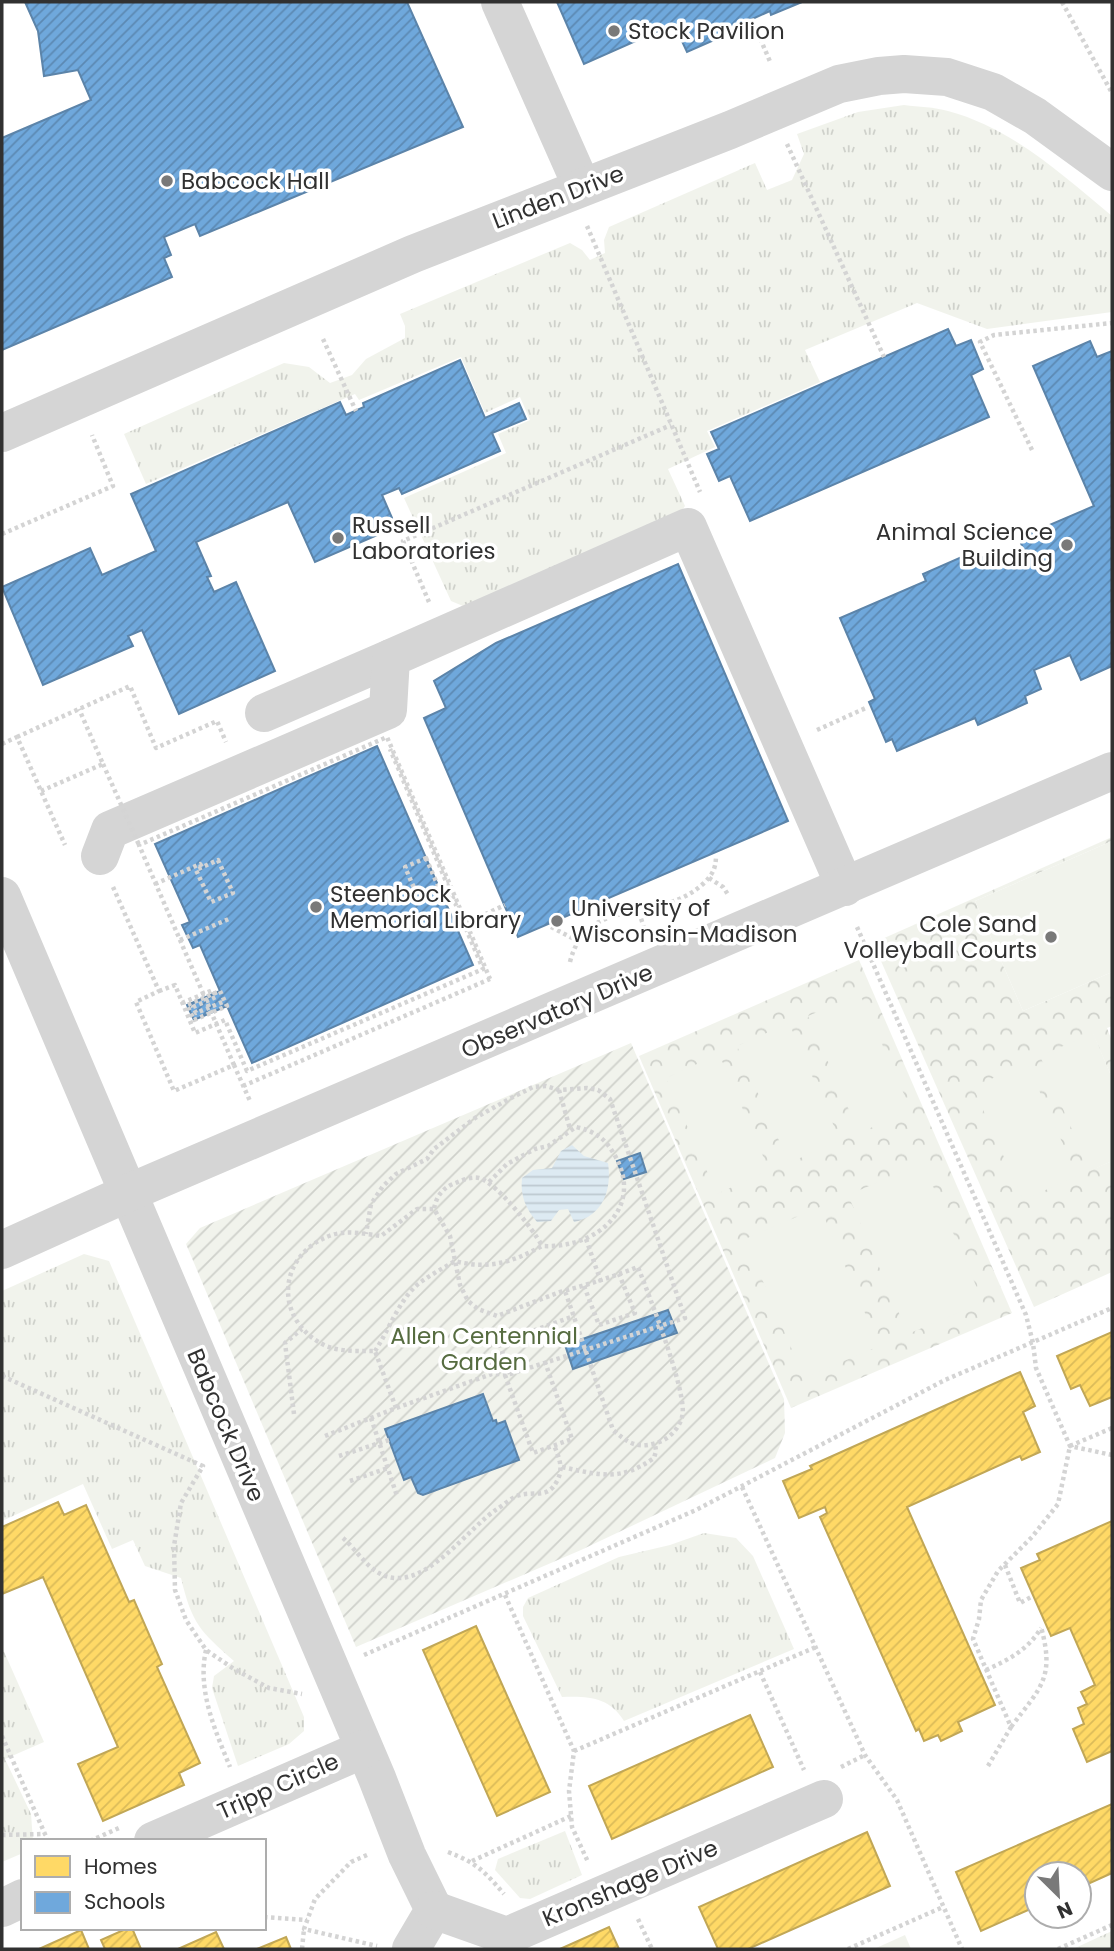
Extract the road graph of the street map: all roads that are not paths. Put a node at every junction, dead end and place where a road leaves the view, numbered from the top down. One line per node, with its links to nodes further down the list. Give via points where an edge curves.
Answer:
1 (500, 2): 3 (street)
2 (1112, 172): 3 (street, Linden Drive, via 993,92 947,78 904,74 839,84)
3 (582, 187): 4 (street, Linden Drive, via 413,254)
4 (2, 433)
5 (391, 658): 6 (street); 8 (street, via 388,710 110,830); 9 (street, via 611,577 688,527)
6 (264, 713)
7 (1112, 771): 9 (street, Observatory Drive)
8 (100, 856)
9 (845, 887): 11 (street, Observatory Drive)
10 (2, 896): 11 (street, Babcock Drive)
11 (128, 1194): 12 (street, Observatory Drive); 13 (street, Babcock Drive)
12 (2, 1251)
13 (364, 1749): 15 (street, Tripp Circle); 18 (street, Babcock Drive)
14 (817, 1791): 18 (street, Kronshage Drive, via 507,1936)
15 (158, 1839)
16 (21, 1899): 17 (street)
17 (2, 1908)
18 (434, 1910): 19 (street)
19 (395, 1948)

